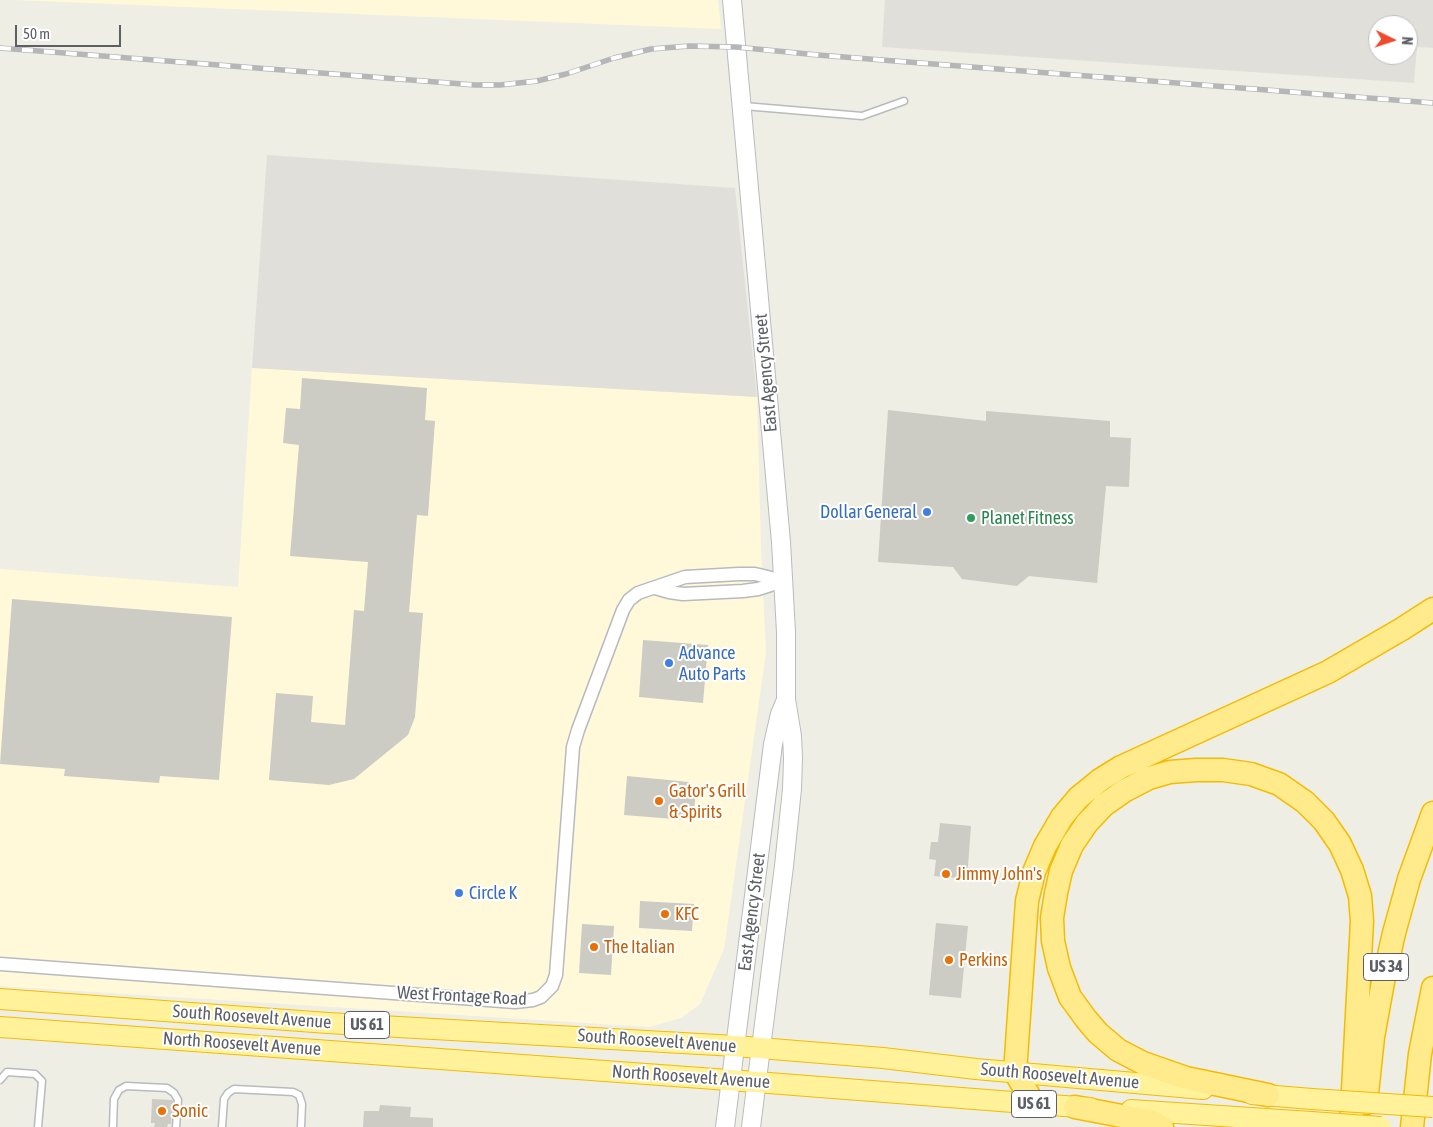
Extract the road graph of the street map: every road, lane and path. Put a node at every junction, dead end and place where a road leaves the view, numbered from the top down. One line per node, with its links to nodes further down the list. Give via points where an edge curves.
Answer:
1 (732, 0): 3 (main road, East Agency Street)
2 (904, 101): 3 (lane, via 862,116)
3 (741, 106): 4 (main road, East Agency Street)
4 (784, 581): 6 (main road, East Agency Street); 8 (street, West Frontage Road, via 743,591 682,594 655,588 638,593 622,610 578,730 571,761 556,974 552,986 541,997 515,1002)
5 (1433, 609): 14 (highway, via 1328,672 1121,766 1078,798 1045,846 1027,901)
6 (786, 699): 12 (main road, East Agency Street, via 772,744); 13 (main road, East Agency Street, via 792,736 792,789)
7 (1433, 813): 31 (highway, US 34, via 1409,879 1383,982 1373,1037)
8 (0, 964)
9 (1433, 988): 33 (highway, US 34, via 1420,1054)
10 (0, 999): 12 (highway, South Roosevelt Avenue / US 61, via 328,1023)
11 (0, 1027): 16 (highway, North Roosevelt Avenue / US 61)
12 (735, 1046): 13 (highway, South Roosevelt Avenue / US 61); 16 (main road, East Agency Street)
13 (761, 1048): 14 (highway, South Roosevelt Avenue / US 61); 17 (main road, East Agency Street)
14 (1015, 1072): 18 (highway, South Roosevelt Avenue / US 61); 19 (highway)
15 (0, 1080): 22 (lane, via 7,1072 34,1074 42,1081)
16 (731, 1080): 17 (highway, North Roosevelt Avenue / US 61); 27 (main road, East Agency Street)
17 (756, 1082): 19 (highway, North Roosevelt Avenue / US 61); 28 (main road, East Agency Street)
18 (1268, 1095): 21 (highway, South Roosevelt Avenue / US 61, bridge); 30 (highway, via 1186,1078 1143,1063 1118,1050 1098,1033 1070,997 1059,968 1052,918 1061,871 1072,845 1104,805 1149,778 1196,770 1251,774 1279,784 1304,802 1340,844 1360,896 1362,921)
19 (1034, 1104): 20 (highway, North Roosevelt Avenue / US 61)
20 (1075, 1107): 29 (highway, via 1153,1122); 32 (highway, North Roosevelt Avenue / US 61, bridge)
21 (1433, 1107)
22 (38, 1127)
23 (113, 1127): 24 (lane, via 114,1099 126,1086 168,1088 174,1092 178,1100)
24 (176, 1127)
25 (222, 1127): 26 (lane, via 224,1099 234,1089 299,1095)
26 (301, 1127)
27 (725, 1127)
28 (751, 1127)
29 (1162, 1127)
30 (1351, 1127)
31 (1364, 1127)
32 (1381, 1127)
33 (1412, 1127)

